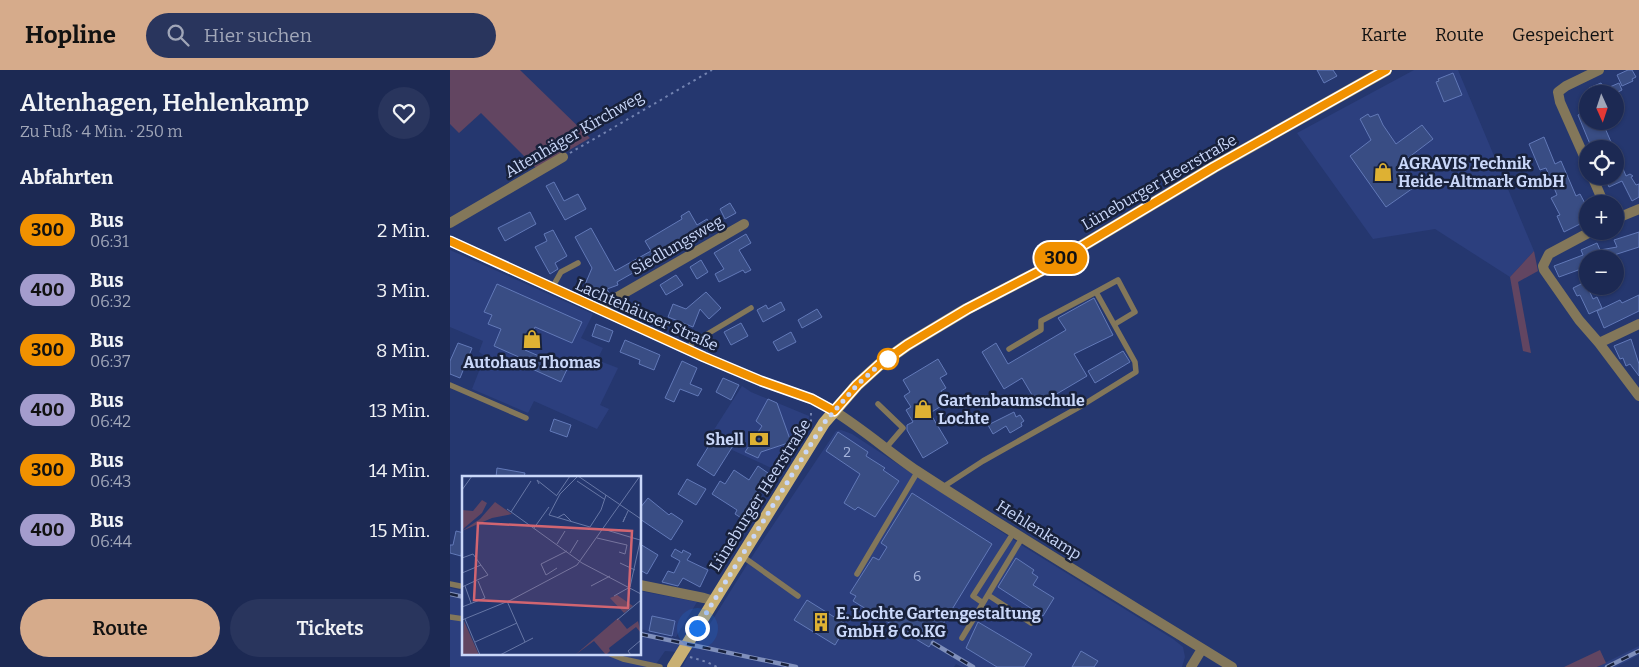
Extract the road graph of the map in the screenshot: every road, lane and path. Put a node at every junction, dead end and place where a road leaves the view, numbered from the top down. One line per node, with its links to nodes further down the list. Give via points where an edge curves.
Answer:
1 (712, 70): 5 (path, Altenhäger Kirchweg)
2 (1599, 70): 4 (street, via 1558,92)
3 (1381, 71): 25 (main road, Lüneburger Heerstraße, via 1042,270 907,345 879,365)
4 (1579, 145)
5 (563, 157): 8 (street, Altenhäger Kirchweg)
6 (1639, 208): 7 (street)
7 (1624, 216)
8 (450, 223)
9 (744, 224): 16 (street, Siedlungsweg, via 607,303)
10 (1579, 238): 19 (street, via 1549,254 1543,266 1579,320)
11 (450, 241): 13 (street, Lachtehäuser Straße)
12 (578, 263): 13 (lane, via 561,272)
13 (552, 288): 16 (street, Lachtehäuser Straße)
14 (1096, 292): 17 (lane); 17 (lane, via 1118,280 1135,312); 21 (lane, via 1041,320 1041,330)
15 (751, 308): 20 (lane)
16 (603, 311): 20 (street, Lachtehäuser Straße)
17 (1115, 324): 29 (lane, via 1135,362 1136,372)
18 (1639, 324): 19 (street)
19 (1599, 343): 23 (street)
20 (686, 349): 25 (street, Lachtehäuser Straße, via 819,402)
21 (1009, 350)
22 (450, 385): 26 (lane)
23 (1639, 396)
24 (878, 404): 27 (lane, via 903,428)
25 (834, 411): 27 (street, Hehlenkamp); 31 (main road, Lüneburger Heerstraße)
26 (526, 418)
27 (884, 449): 28 (street, Hehlenkamp)
28 (918, 471): 29 (street, Hehlenkamp); 32 (lane)
29 (943, 487): 30 (street, Hehlenkamp)
30 (1018, 535): 36 (lane); 39 (lane, via 973,596); 42 (street, Hehlenkamp)
31 (742, 556): 37 (lane); 38 (main road, Lüneburger Heerstraße)
32 (857, 574)
33 (450, 584): 35 (lane)
34 (641, 585): 38 (street)
35 (460, 586)
36 (988, 595): 39 (lane); 40 (lane)
37 (798, 596)
38 (714, 601): 44 (main road, Lüneburger Heerstraße)
39 (983, 603): 41 (lane)
40 (1031, 623)
41 (962, 638)
42 (1202, 648): 48 (street); 49 (street, Hehlenkamp)
43 (610, 654): 45 (lane)
44 (681, 655): 46 (main road, Lüneburger Heerstraße); 47 (path)
45 (660, 667)
46 (673, 667)
47 (717, 667)
48 (1191, 667)
49 (1232, 667)

